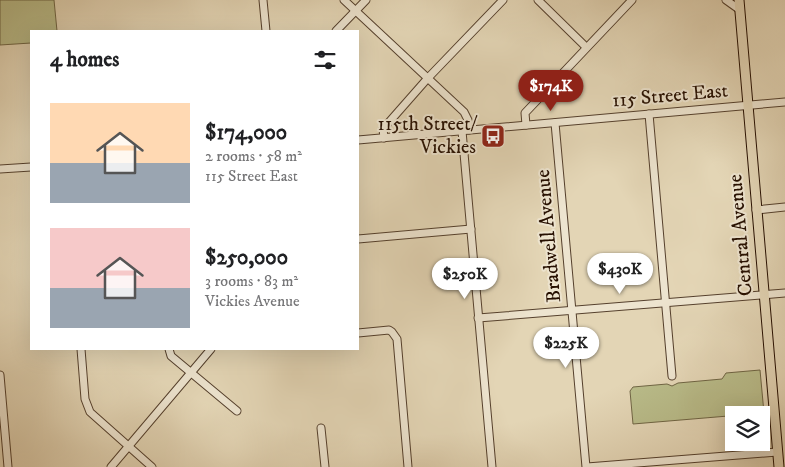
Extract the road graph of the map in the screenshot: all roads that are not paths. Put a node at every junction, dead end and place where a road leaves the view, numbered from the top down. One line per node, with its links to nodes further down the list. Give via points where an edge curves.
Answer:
1 (263, 0): 11 (street)
2 (344, 0): 10 (street)
3 (366, 0): 10 (street)
4 (503, 0): 14 (street)
5 (538, 0): 13 (street)
6 (632, 0): 13 (street)
7 (726, 0): 9 (street)
8 (739, 0): 9 (main road, Central Avenue)
9 (740, 10): 16 (main road, Central Avenue)
10 (355, 11): 12 (street); 14 (street)
11 (266, 30)
12 (337, 30)
13 (586, 47): 19 (street, via 525,113)
14 (427, 80): 20 (street, via 464,112 468,120); 21 (street, via 383,129)
15 (785, 102): 16 (street, 115 Street East)
16 (747, 105): 17 (street, 115 Street East); 26 (main road, Central Avenue)
17 (649, 114): 18 (street, 115 Street East); 31 (street)
18 (555, 122): 19 (street, 115 Street East); 32 (street, Bradwell Avenue)
19 (526, 125): 20 (street, 115 Street East)
20 (466, 130): 21 (street, 115 Street East); 27 (street)
21 (384, 138): 22 (street, 115 Street East)
22 (359, 140)
23 (30, 167): 24 (street)
24 (0, 169)
25 (785, 207): 26 (street)
26 (756, 210): 30 (main road, Central Avenue)
27 (470, 229): 28 (street); 33 (street)
28 (359, 239)
29 (785, 293): 30 (street)
30 (763, 295): 31 (street); 44 (main road, Central Avenue)
31 (666, 302): 32 (street); 40 (street)
32 (572, 310): 33 (street); 51 (street, Bradwell Avenue)
33 (478, 318): 50 (street)
34 (359, 334): 49 (street, via 389,330 397,339)
35 (81, 350): 43 (street, via 87,408)
36 (169, 350): 38 (street, via 171,356)
37 (210, 350): 38 (street)
38 (190, 372): 41 (street); 43 (street)
39 (0, 376): 45 (street)
40 (672, 376)
41 (237, 411)
42 (321, 428): 48 (street)
43 (128, 447): 46 (street); 47 (street)
44 (777, 452): 51 (street); 52 (main road, Central Avenue)
45 (8, 467)
46 (111, 467)
47 (152, 467)
48 (325, 467)
49 (408, 467)
50 (492, 467)
51 (587, 467)
52 (779, 467)

